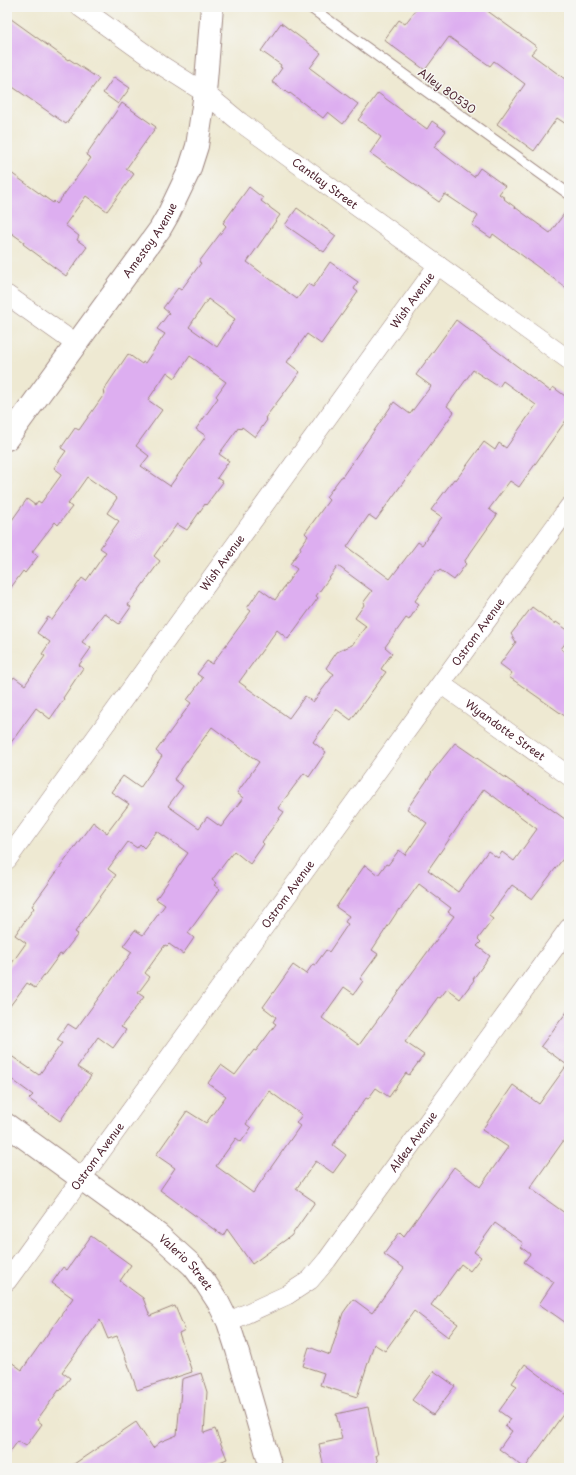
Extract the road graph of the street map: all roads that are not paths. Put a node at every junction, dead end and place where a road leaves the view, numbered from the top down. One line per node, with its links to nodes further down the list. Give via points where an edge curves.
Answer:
1 (80, 7): 4 (street, Cantlay Street)
2 (212, 7): 4 (street, Amestoy Avenue)
3 (310, 7): 5 (lane, Alley 80530)
4 (205, 94): 6 (street, Cantlay Street); 8 (street, Amestoy Avenue, via 197,146 189,171 168,215)
5 (569, 194)
6 (438, 265): 9 (street, Cantlay Street); 14 (street, Wish Avenue)
7 (7, 295): 8 (street)
8 (76, 344): 10 (street, Amestoy Avenue)
9 (569, 360)
10 (7, 439)
11 (569, 506): 12 (street, Ostrom Avenue)
12 (441, 684): 13 (street, Wyandotte Street); 17 (street, Ostrom Avenue)
13 (569, 776)
14 (7, 860)
15 (569, 928): 19 (street, Aldea Avenue, via 328,1260 310,1280 287,1296)
16 (7, 1125): 17 (street, Valerio Street)
17 (82, 1179): 18 (street, Ostrom Avenue); 19 (street, Valerio Street, via 178,1251 205,1282)
18 (7, 1281)
19 (228, 1322): 20 (street, Valerio Street)
20 (271, 1468)

